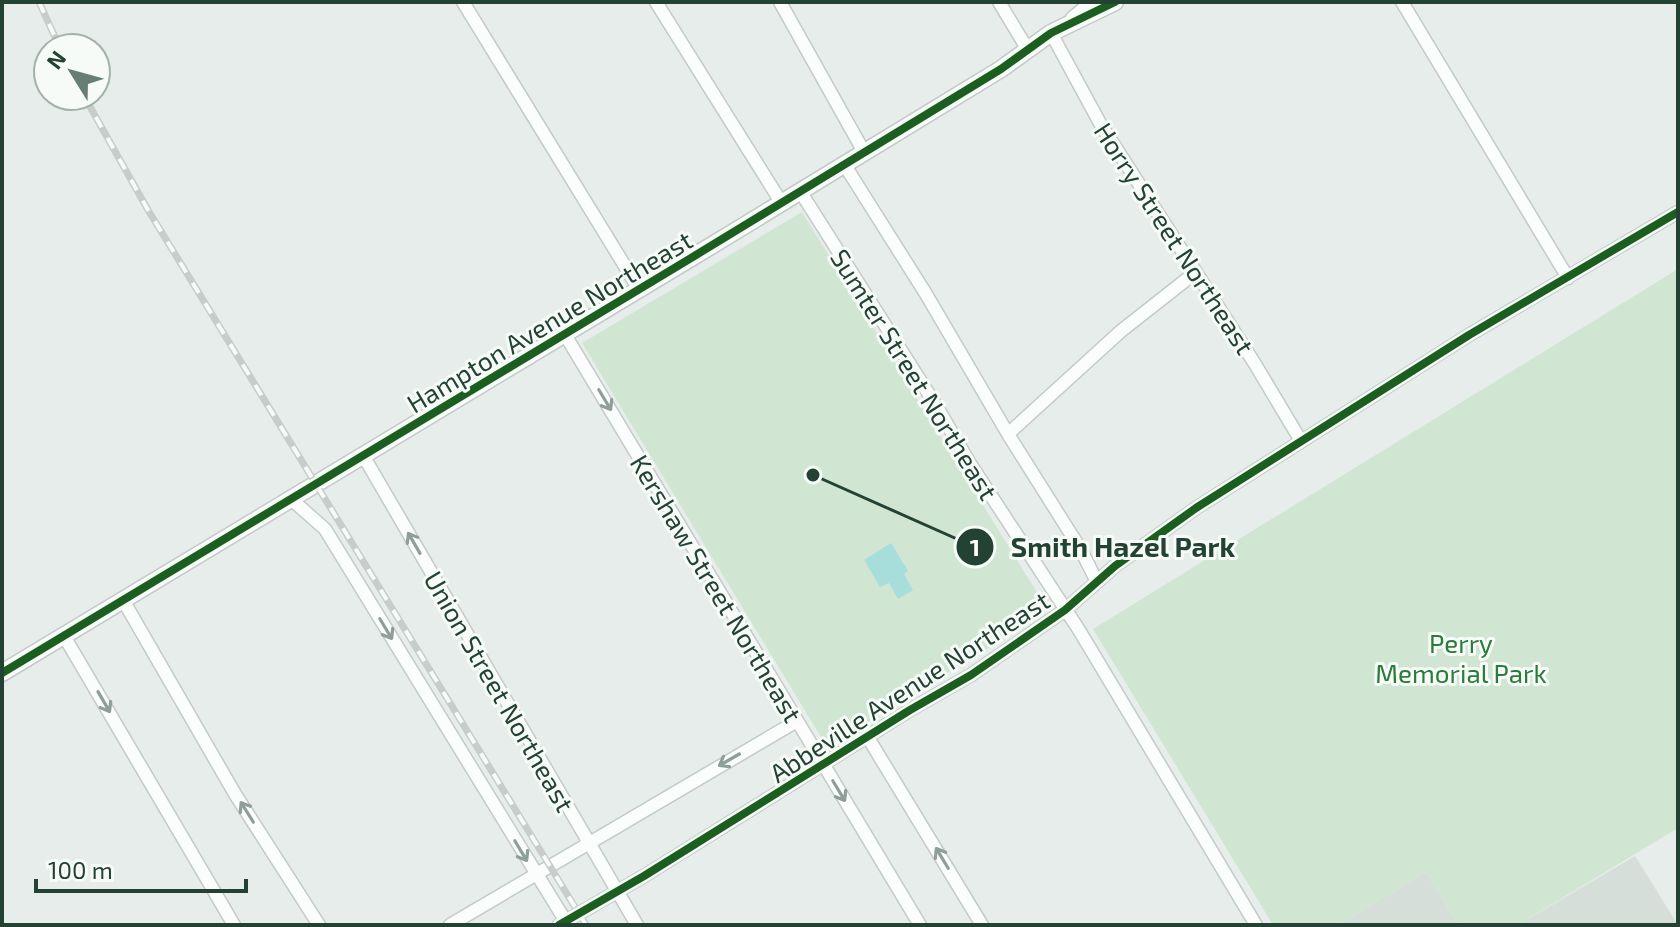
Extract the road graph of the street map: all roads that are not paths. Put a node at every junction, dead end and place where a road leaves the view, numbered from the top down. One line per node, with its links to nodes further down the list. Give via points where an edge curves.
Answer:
1 (463, 2): 17 (street)
2 (656, 2): 13 (street)
3 (780, 2): 10 (street)
4 (999, 2): 9 (street)
5 (1091, 2): 8 (street)
6 (1115, 2): 8 (street, Hampton Avenue Northeast)
7 (1402, 2): 16 (street)
8 (1051, 33): 9 (street, Hampton Avenue Northeast); 15 (street, Horry Street Northeast, via 1101,125)
9 (1028, 50): 10 (street, Hampton Avenue Northeast)
10 (864, 152): 11 (street, Hampton Avenue Northeast)
11 (844, 164): 12 (street, Hampton Avenue Northeast); 19 (street, Sumter Street Northeast)
12 (800, 191): 13 (street, Hampton Avenue Northeast); 25 (street, Sumter Street Northeast)
13 (781, 202): 17 (street, Hampton Avenue Northeast)
14 (1678, 212): 16 (street, Abbeville Avenue Northeast)
15 (1196, 272): 19 (street, via 1121,331); 20 (street, Horry Street Northeast)
16 (1568, 278): 20 (street, Abbeville Avenue Northeast)
17 (639, 289): 18 (street, Hampton Avenue Northeast)
18 (564, 333): 21 (street, Hampton Avenue Northeast); 28 (street, Kershaw Street Northeast, one-way to 28)
19 (1008, 434): 23 (street, Sumter Street Northeast)
20 (1301, 441): 23 (street, Abbeville Avenue Northeast, via 1196,508)
21 (364, 457): 22 (street, Hampton Avenue Northeast); 31 (street, Union Street Northeast, one-way to 21)
22 (291, 499): 24 (street, Hampton Avenue Northeast); 32 (street, one-way to 32, via 325,529)
23 (1097, 582): 25 (street, Abbeville Avenue Northeast)
24 (123, 600): 26 (street, Hampton Avenue Northeast); 36 (street, one-way to 24, via 235,794)
25 (1065, 610): 29 (street, Abbeville Avenue Northeast, via 971,675); 41 (street, Sumter Street Northeast)
26 (64, 636): 27 (street, Hampton Avenue Northeast); 35 (street, one-way to 35)
27 (2, 673)
28 (797, 721): 30 (street, Kershaw Street Northeast); 31 (street, Abbeville Avenue Northeast, one-way to 31)
29 (867, 736): 30 (street, Abbeville Avenue Northeast); 40 (street, one-way to 29)
30 (823, 764): 33 (street, Abbeville Avenue Northeast); 39 (street, Kershaw Street Northeast, one-way to 39)
31 (587, 842): 32 (street, Abbeville Avenue Northeast); 33 (street, Union Street Northeast)
32 (535, 874): 34 (street); 37 (street, Abbeville Avenue Northeast)
33 (616, 891): 34 (street, Abbeville Avenue Northeast); 38 (street, Union Street Northeast)
34 (564, 924)
35 (234, 925)
36 (319, 925)
37 (450, 925)
38 (637, 925)
39 (920, 925)
40 (982, 925)
41 (1256, 925)

